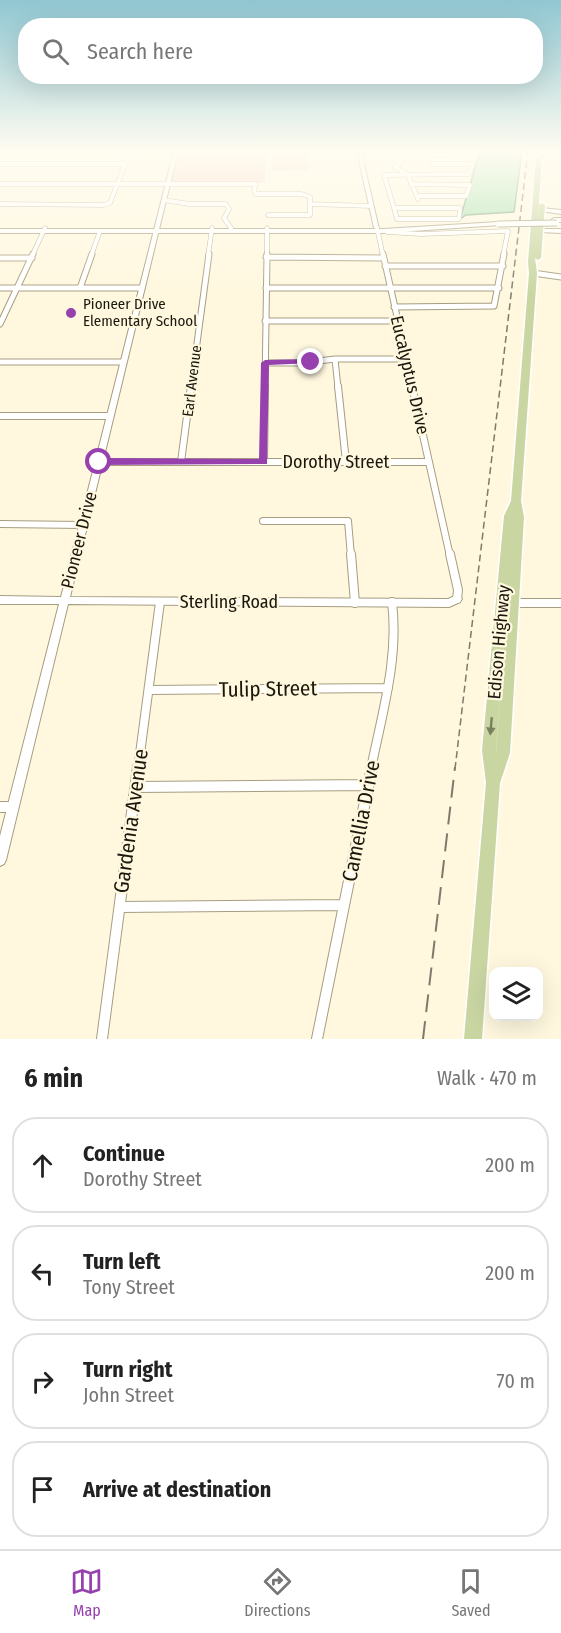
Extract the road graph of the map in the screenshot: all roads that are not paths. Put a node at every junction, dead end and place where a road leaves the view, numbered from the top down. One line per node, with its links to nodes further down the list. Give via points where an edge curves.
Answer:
1 (111, 199): 9 (street, via 107,204)
2 (310, 199): 10 (street)
3 (370, 199): 11 (street, Eucalyptus Drive)
4 (391, 199): 13 (street)
5 (418, 199): 12 (street)
6 (535, 199): 34 (main road, Edison Highway)
7 (542, 199): 14 (main road, Edison Highway)
8 (164, 200): 18 (street, via 226,204 229,209 224,218); 21 (street, Pioneer Drive)
9 (0, 204)
10 (309, 204): 11 (street); 16 (street, via 310,215)
11 (371, 206): 24 (street, Eucalyptus Drive)
12 (421, 207): 13 (street); 13 (street, via 460,208 459,219 397,219)
13 (393, 208)
14 (542, 210): 15 (main road); 26 (main road, Edison Highway)
15 (561, 212)
16 (268, 215)
17 (558, 222): 24 (main road, bridge)
18 (231, 228): 22 (main road); 23 (main road)
19 (0, 230): 20 (main road)
20 (45, 230): 21 (main road); 25 (main road); 30 (street)
21 (157, 230): 22 (main road); 25 (main road); 39 (street, Pioneer Drive)
22 (212, 230): 23 (main road); 55 (street, Earl Avenue)
23 (267, 230): 24 (main road); 28 (street)
24 (379, 230): 31 (street, Eucalyptus Drive); 33 (street, via 421,234 508,231)
25 (100, 231): 38 (street)
26 (541, 231): 27 (main road); 34 (main road, Edison Highway)
27 (561, 231)
28 (266, 257): 31 (street); 40 (street)
29 (0, 258): 30 (street)
30 (32, 258): 37 (street)
31 (383, 258): 32 (street, Eucalyptus Drive)
32 (385, 266): 33 (street); 41 (street, Eucalyptus Drive)
33 (503, 266): 42 (street)
34 (533, 273): 35 (street); 68 (main road, Edison Highway, via 516,501 519,518)
35 (561, 277)
36 (0, 288): 37 (street)
37 (18, 288): 38 (street); 46 (street)
38 (80, 288): 39 (street)
39 (142, 288): 50 (street, Pioneer Drive)
40 (266, 288): 41 (street); 44 (street)
41 (390, 288): 42 (street); 43 (street, Eucalyptus Drive)
42 (499, 288): 43 (street, via 496,304 491,307)
43 (394, 307): 45 (street, Eucalyptus Drive)
44 (265, 321): 45 (street); 51 (street)
45 (397, 321): 48 (street, Eucalyptus Drive)
46 (0, 324)
47 (334, 359): 48 (street); 51 (street); 57 (street)
48 (406, 359): 58 (street, Eucalyptus Drive)
49 (0, 362): 50 (street)
50 (123, 362): 53 (street, Pioneer Drive)
51 (265, 363): 56 (street)
52 (0, 416): 53 (street)
53 (110, 416): 54 (street, Pioneer Drive)
54 (99, 462): 55 (street, Dorothy Street); 61 (street, Pioneer Drive)
55 (181, 462): 56 (street, Dorothy Street)
56 (264, 462): 57 (street, Dorothy Street)
57 (346, 462): 58 (street, Dorothy Street)
58 (429, 462): 62 (street, Eucalyptus Drive)
59 (263, 521): 67 (street, via 348,521)
60 (0, 524): 61 (street)
61 (83, 525): 64 (street, Pioneer Drive)
62 (457, 599): 66 (street, Sterling Road, via 450,603)
63 (0, 600): 64 (street, Sterling Road)
64 (64, 600): 65 (street, Sterling Road); 75 (street, Pioneer Drive)
65 (160, 602): 67 (street, Sterling Road); 71 (street, Gardenia Avenue)
66 (392, 602): 67 (street, Sterling Road); 70 (street, Camellia Drive, via 395,641)
67 (355, 603)
68 (507, 603): 69 (street); 81 (main road, Edison Highway, via 503,753 493,783)
69 (561, 603)
70 (388, 688): 71 (street, Tulip Street); 72 (street, Camellia Drive)
71 (149, 690): 73 (street, Gardenia Avenue)
72 (368, 785): 73 (street); 77 (street, Camellia Drive)
73 (136, 787): 78 (street, Gardenia Avenue)
74 (0, 807): 75 (street)
75 (13, 807): 76 (street, Pioneer Drive)
76 (0, 860)
77 (344, 905): 78 (street); 80 (street, Camellia Drive)
78 (120, 907): 79 (street, Gardenia Avenue)
79 (102, 1039)
80 (317, 1039)
81 (473, 1039)

